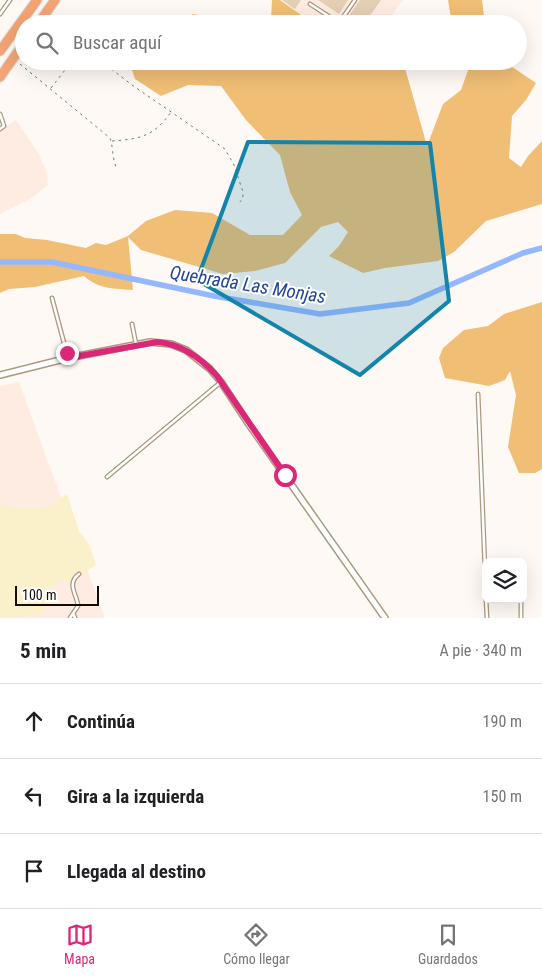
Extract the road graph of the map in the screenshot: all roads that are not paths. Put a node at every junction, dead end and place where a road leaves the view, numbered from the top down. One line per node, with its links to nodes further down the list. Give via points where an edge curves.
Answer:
1 (10, 0): 6 (lane)
2 (37, 0): 7 (highway)
3 (55, 0): 8 (highway)
4 (355, 0): 10 (lane)
5 (310, 4): 9 (lane)
6 (0, 14)
7 (26, 15)
8 (44, 15)
9 (327, 15)
10 (345, 15)
11 (15, 30): 12 (highway)
12 (0, 50)
13 (15, 55): 14 (highway)
14 (0, 77)
15 (0, 114): 16 (lane, via 4,126)
16 (0, 129)
17 (52, 298): 20 (lane)
18 (132, 324): 19 (lane)
19 (136, 344): 20 (street); 22 (street, via 157,342 180,346)
20 (68, 358): 21 (street)
21 (0, 375)
22 (222, 382): 24 (lane); 32 (street)
23 (478, 394): 25 (lane)
24 (107, 477)
25 (485, 558)
26 (78, 574): 29 (lane, via 72,584 78,604)
27 (486, 603): 33 (lane)
28 (521, 603): 34 (lane)
29 (73, 613): 30 (lane); 31 (lane)
30 (70, 618)
31 (75, 618)
32 (385, 618)
33 (487, 618)
34 (522, 618)

